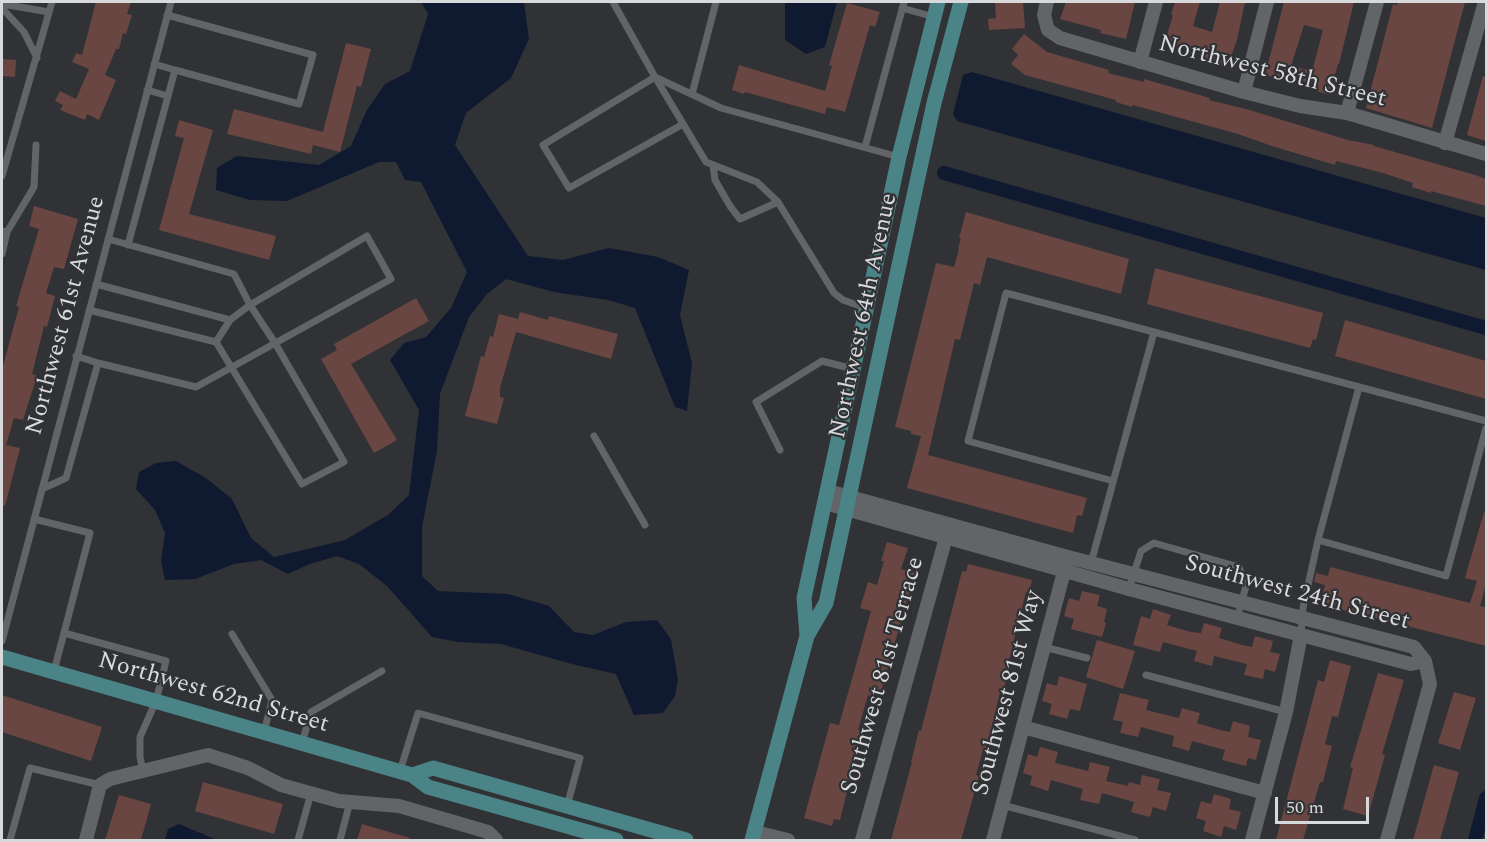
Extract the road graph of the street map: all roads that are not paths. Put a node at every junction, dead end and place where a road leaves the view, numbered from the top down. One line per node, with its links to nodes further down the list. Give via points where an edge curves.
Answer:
1 (52, 2): 14 (lane)
2 (171, 2): 15 (lane, Northwest 61st Avenue)
3 (614, 2): 21 (lane)
4 (716, 2): 24 (lane)
5 (938, 2): 16 (street, Northwest 64th Avenue)
6 (961, 2): 33 (street, Northwest 64th Avenue)
7 (1047, 2): 18 (street, Northwest 58th Street, via 1044,15 1048,30 1060,38)
8 (1156, 2): 18 (street)
9 (1267, 2): 23 (street)
10 (1377, 2): 26 (street)
11 (1485, 2): 28 (street)
12 (903, 5): 16 (lane); 30 (lane)
13 (2, 6): 14 (lane); 17 (lane, via 24,32)
14 (49, 12): 17 (lane)
15 (167, 15): 19 (lane, Northwest 61st Avenue); 20 (lane, via 313,55 299,104)
16 (934, 17): 32 (street, Northwest 64th Avenue)
17 (37, 58): 35 (lane)
18 (1140, 62): 23 (street, Northwest 58th Street)
19 (154, 64): 20 (lane); 22 (lane, Northwest 61st Avenue)
20 (175, 70): 25 (lane)
21 (655, 77): 24 (lane); 27 (lane); 27 (lane, via 543,145 569,189)
22 (147, 90): 25 (lane); 38 (lane, Northwest 61st Avenue)
23 (1244, 92): 26 (street, Northwest 58th Street)
24 (692, 94): 30 (lane, via 721,108)
25 (168, 96): 39 (lane)
26 (1347, 113): 28 (street, Northwest 58th Street)
27 (682, 124): 34 (lane, via 706,162)
28 (1445, 143): 31 (street, Northwest 58th Street)
29 (36, 145): 37 (lane, via 34,188)
30 (865, 147): 32 (lane)
31 (1486, 154)
32 (899, 157): 33 (street); 43 (street, Northwest 64th Avenue)
33 (921, 162): 46 (street, Northwest 64th Avenue)
34 (713, 165): 36 (lane, via 757,182); 36 (lane, via 715,180 740,219)
35 (2, 176)
36 (778, 202): 43 (lane, via 834,293)
37 (4, 232): 40 (lane)
38 (108, 239): 39 (lane); 41 (lane, Northwest 61st Avenue)
39 (128, 245): 42 (lane, via 234,274)
40 (2, 254)
41 (96, 284): 44 (lane, Northwest 61st Avenue); 45 (lane)
42 (250, 305): 45 (lane); 49 (lane); 49 (lane, via 367,236 391,279)
43 (867, 308): 46 (street, via 881,317); 53 (street, Northwest 64th Avenue)
44 (89, 310): 48 (lane); 50 (lane, Northwest 61st Avenue)
45 (230, 320): 48 (lane)
46 (886, 326): 62 (street, Northwest 64th Avenue)
47 (1154, 332): 54 (lane); 59 (lane); 59 (lane, via 1006,293 968,441)
48 (216, 342): 52 (lane)
49 (275, 343): 52 (lane); 52 (lane, via 344,462 302,484)
50 (76, 356): 51 (lane); 60 (lane, Northwest 61st Avenue)
51 (98, 363): 52 (lane, via 196,387); 60 (lane, via 66,478)
52 (231, 367)
53 (853, 369): 58 (lane, via 822,361 756,402); 61 (street, Northwest 64th Avenue)
54 (1359, 387): 55 (lane); 67 (lane)
55 (1486, 422)
56 (1486, 428): 67 (lane, via 1446,576)
57 (594, 436): 65 (lane)
58 (780, 450)
59 (1113, 481): 69 (lane)
60 (42, 489): 63 (lane, Northwest 61st Avenue)
61 (827, 497): 62 (street, Southwest 24th Street); 80 (street, Northwest 64th Avenue, via 804,598)
62 (849, 504): 64 (street, Southwest 24th Street); 66 (street, Southwest 24th Street); 80 (street, Northwest 64th Avenue, via 826,603)
63 (34, 519): 77 (lane, via 90,533); 81 (lane, Northwest 61st Avenue)
64 (950, 524): 66 (street, Southwest 81st Terrace); 68 (street, Southwest 24th Street)
65 (645, 525)
66 (946, 539): 70 (street, Southwest 24th Street); 113 (street, Southwest 81st Terrace)
67 (1318, 540): 75 (lane)
68 (1068, 557): 69 (street, Southwest 24th Street); 70 (street, Southwest 81st Way)
69 (1091, 562): 71 (street, Southwest 24th Street); 72 (lane)
70 (1065, 571): 72 (street, Southwest 24th Street); 82 (street, Southwest 81st Way)
71 (1133, 574): 73 (lane); 74 (street, Southwest 24th Street); 74 (lane, via 1140,551 1154,543 1239,567 1246,586)
72 (1087, 577): 73 (street, Southwest 24th Street)
73 (1129, 589): 76 (street, Southwest 24th Street)
74 (1241, 602): 75 (street, Southwest 24th Street); 76 (lane)
75 (1302, 617): 79 (lane); 85 (street, Southwest 24th Street, via 1414,647)
76 (1237, 618): 79 (street, Southwest 24th Street)
77 (64, 633): 87 (lane); 89 (lane, via 166,661)
78 (232, 634): 92 (lane, via 272,700)
79 (1301, 635): 85 (street, Southwest 24th Street, via 1411,664); 90 (street)
80 (807, 636): 104 (street, Northwest 64th Avenue)
81 (2, 641)
82 (1044, 647): 84 (lane); 91 (street, Southwest 81st Way)
83 (2, 657): 87 (street, Northwest 62nd Street)
84 (1087, 658)
85 (1425, 662): 117 (street, via 1430,684)
86 (382, 671): 93 (lane, via 311,712)
87 (54, 672): 89 (street, Northwest 62nd Street)
88 (1146, 675): 90 (lane)
89 (156, 701): 92 (street, Northwest 62nd Street); 94 (lane, via 140,737)
90 (1286, 712): 98 (street)
91 (1023, 727): 98 (street); 100 (street, Southwest 81st Way)
92 (264, 732): 93 (street, Northwest 62nd Street)
93 (302, 743): 95 (street, Northwest 62nd Street)
94 (143, 771): 96 (street); 97 (street, via 208,755)
95 (406, 773): 101 (street, Northwest 62nd Street, via 433,768); 101 (lane, via 418,713 580,758); 103 (street, Northwest 62nd Street, via 428,787)
96 (100, 785): 105 (lane, via 30,768); 106 (street)
97 (311, 793): 99 (street); 107 (lane)
98 (1264, 793): 116 (street)
99 (350, 802): 108 (lane); 109 (street, via 399,806 488,832)
100 (1002, 805): 114 (street, Southwest 81st Way); 115 (lane)
101 (567, 806): 102 (street, Northwest 62nd Street)
102 (603, 817): 103 (street); 111 (street, Northwest 62nd Street)
103 (580, 830): 110 (street, Northwest 62nd Street)
104 (754, 836): 112 (street)
105 (10, 840)
106 (86, 840)
107 (298, 840)
108 (340, 840)
109 (496, 840)
110 (616, 840)
111 (686, 840)
112 (788, 840)
113 (862, 840)
114 (993, 840)
115 (1135, 840)
116 (1252, 840)
117 (1387, 840)

